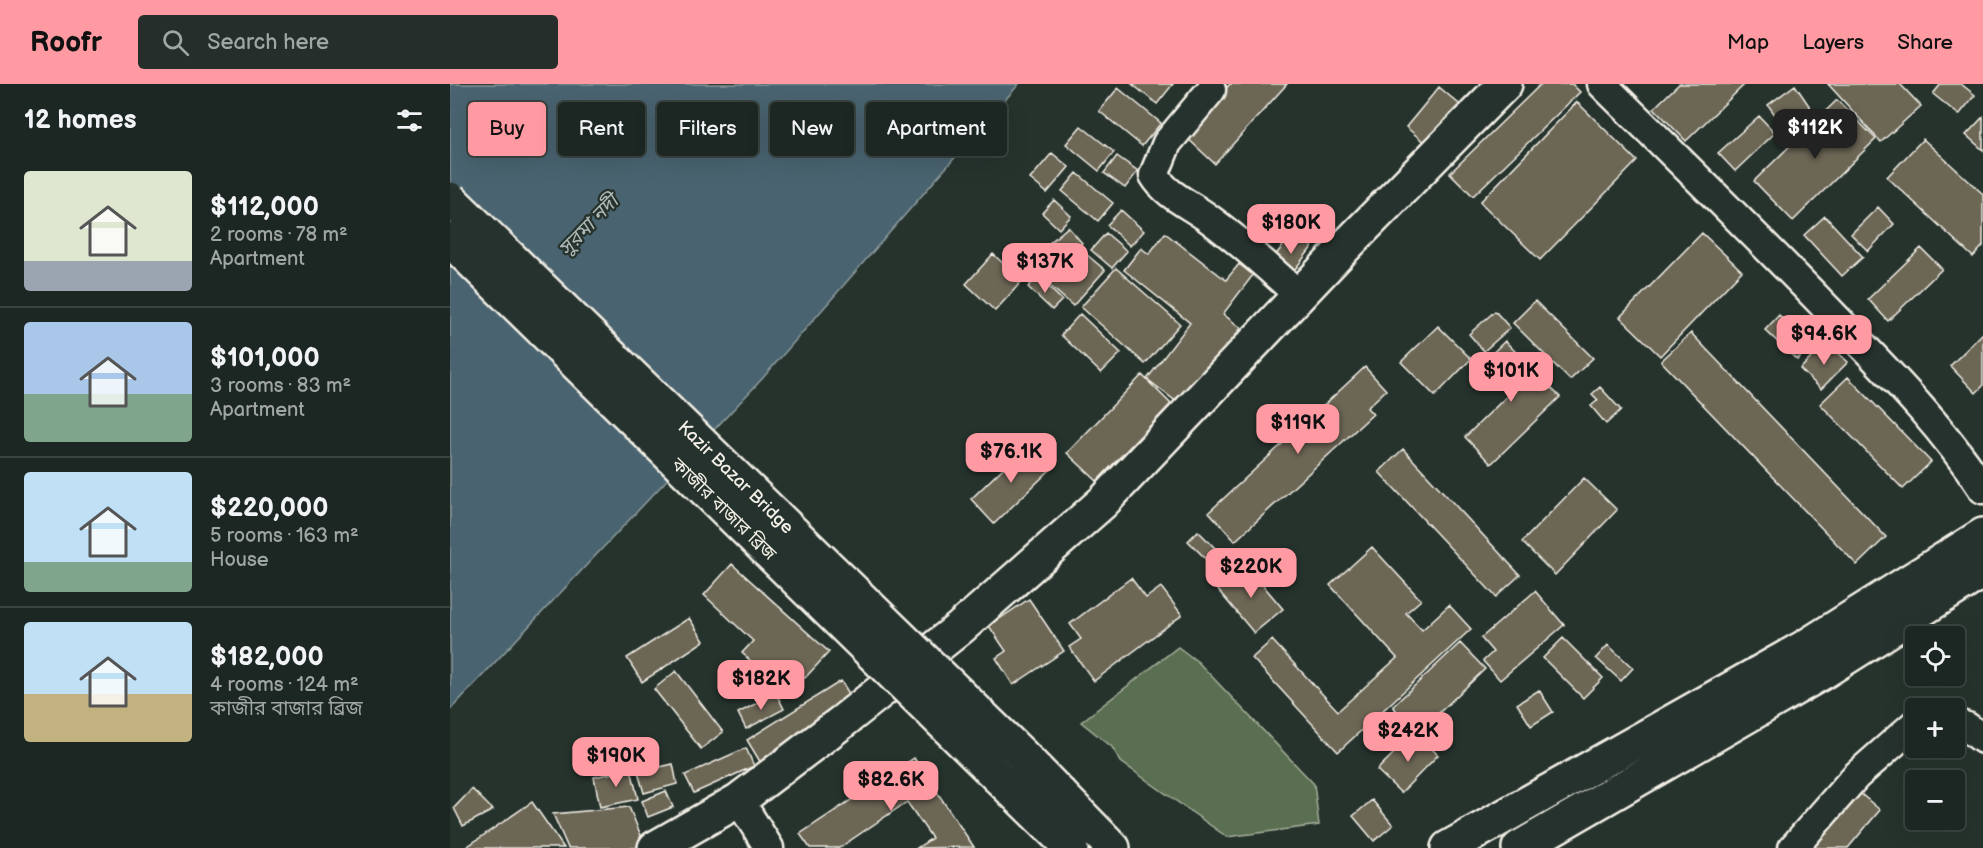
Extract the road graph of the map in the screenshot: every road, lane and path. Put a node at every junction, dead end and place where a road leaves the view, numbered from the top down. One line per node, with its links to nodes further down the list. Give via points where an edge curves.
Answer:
1 (1505, 84): 6 (main road)
2 (1602, 84): 7 (street, via 1917,402)
3 (1211, 90): 6 (street, via 1167,143 1154,175 1161,186 1247,248)
4 (450, 199): 17 (main road, Kazir Bazar Bridge, bridge)
5 (450, 240): 16 (main road, কাজীর বাজার ব্রিজ, bridge)
6 (1299, 295): 13 (main road, via 1103,502 960,628)
7 (1983, 489)
8 (1983, 535): 18 (main road, via 1805,647)
9 (1983, 571): 19 (main road, via 1823,672)
10 (1965, 726): 12 (street)
11 (1905, 733): 20 (street, via 1856,776)
12 (1983, 740)
13 (739, 800): 14 (main road); 15 (street)
14 (655, 848)
15 (769, 848)
16 (1071, 848)
17 (1113, 848)
18 (1448, 848)
19 (1519, 848)
20 (1793, 848)

